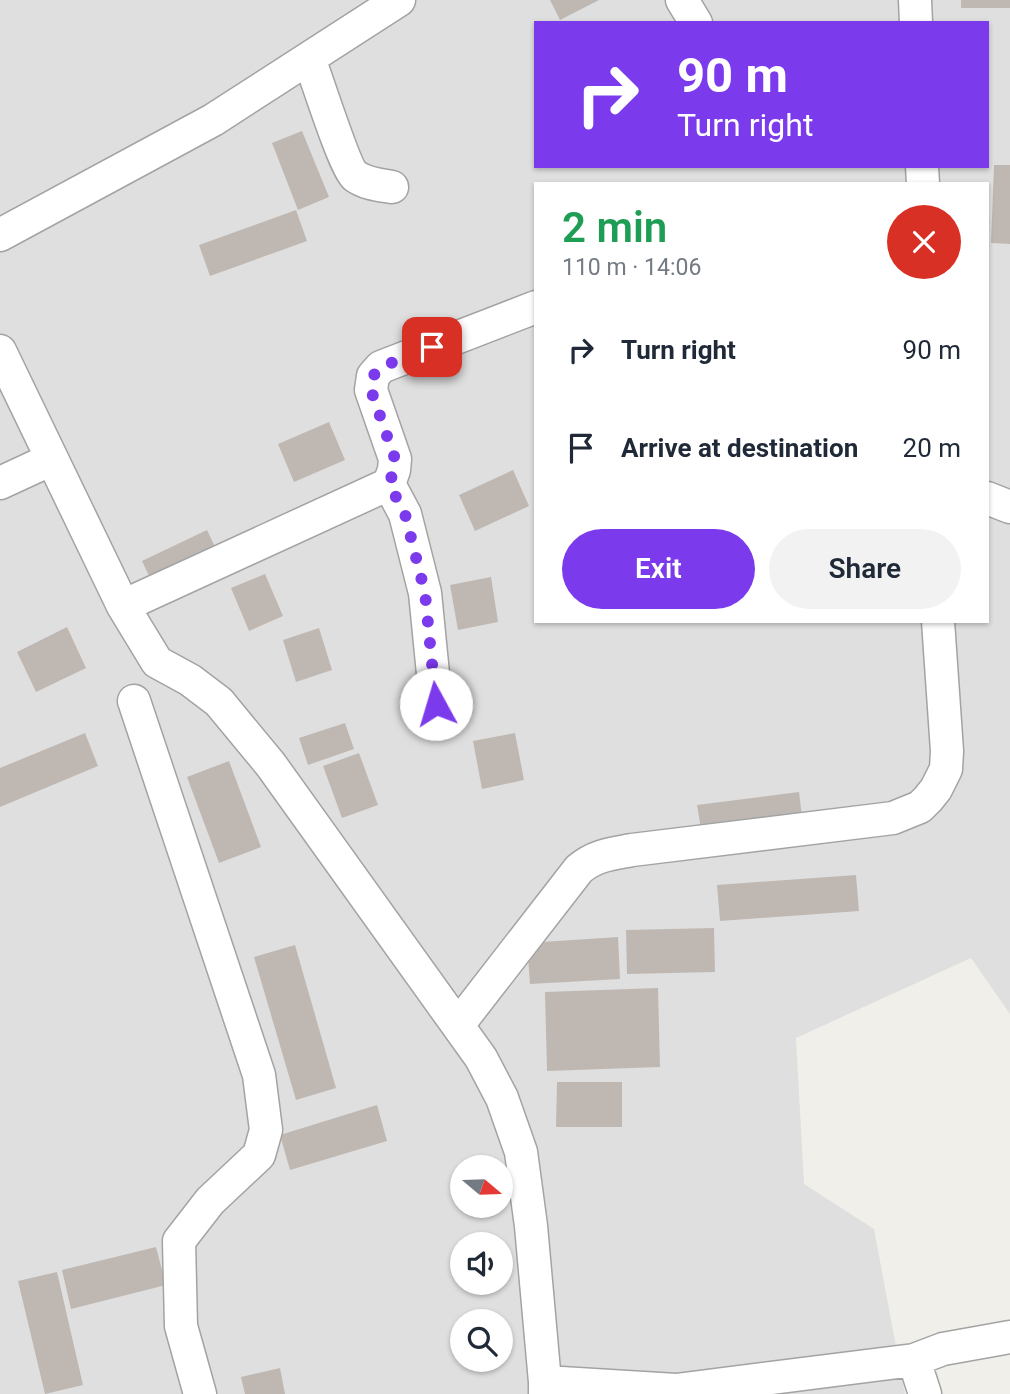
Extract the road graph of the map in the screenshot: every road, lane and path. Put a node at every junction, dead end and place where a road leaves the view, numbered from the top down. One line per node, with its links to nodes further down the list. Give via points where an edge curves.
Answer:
1 (399, 0): 6 (street)
2 (682, 0): 4 (street)
3 (915, 0): 5 (street)
4 (695, 21)
5 (916, 21)
6 (309, 58): 7 (street, via 354,175); 8 (street, via 213,120)
7 (392, 187)
8 (0, 235)
9 (534, 308): 13 (street, via 381,367 373,376 371,390 395,459)
10 (0, 351): 11 (street)
11 (52, 459): 12 (street); 16 (street)
12 (0, 482)
13 (389, 484): 16 (street); 19 (street, via 405,514 425,593)
14 (989, 499): 15 (street)
15 (1010, 507)
16 (123, 606): 20 (street, via 157,662 219,702 271,765)
17 (938, 623): 20 (street, via 946,769 920,807 893,818 591,859)
18 (134, 701): 25 (street, via 259,1075 266,1130 258,1154 210,1201 179,1241 181,1325)
19 (436, 704)
20 (458, 1026): 23 (street, via 502,1098 521,1152)
21 (1010, 1337): 22 (street, via 943,1349)
22 (914, 1360): 24 (street); 26 (street)
23 (545, 1388): 24 (street)
24 (681, 1392)
25 (200, 1394)
26 (925, 1394)

